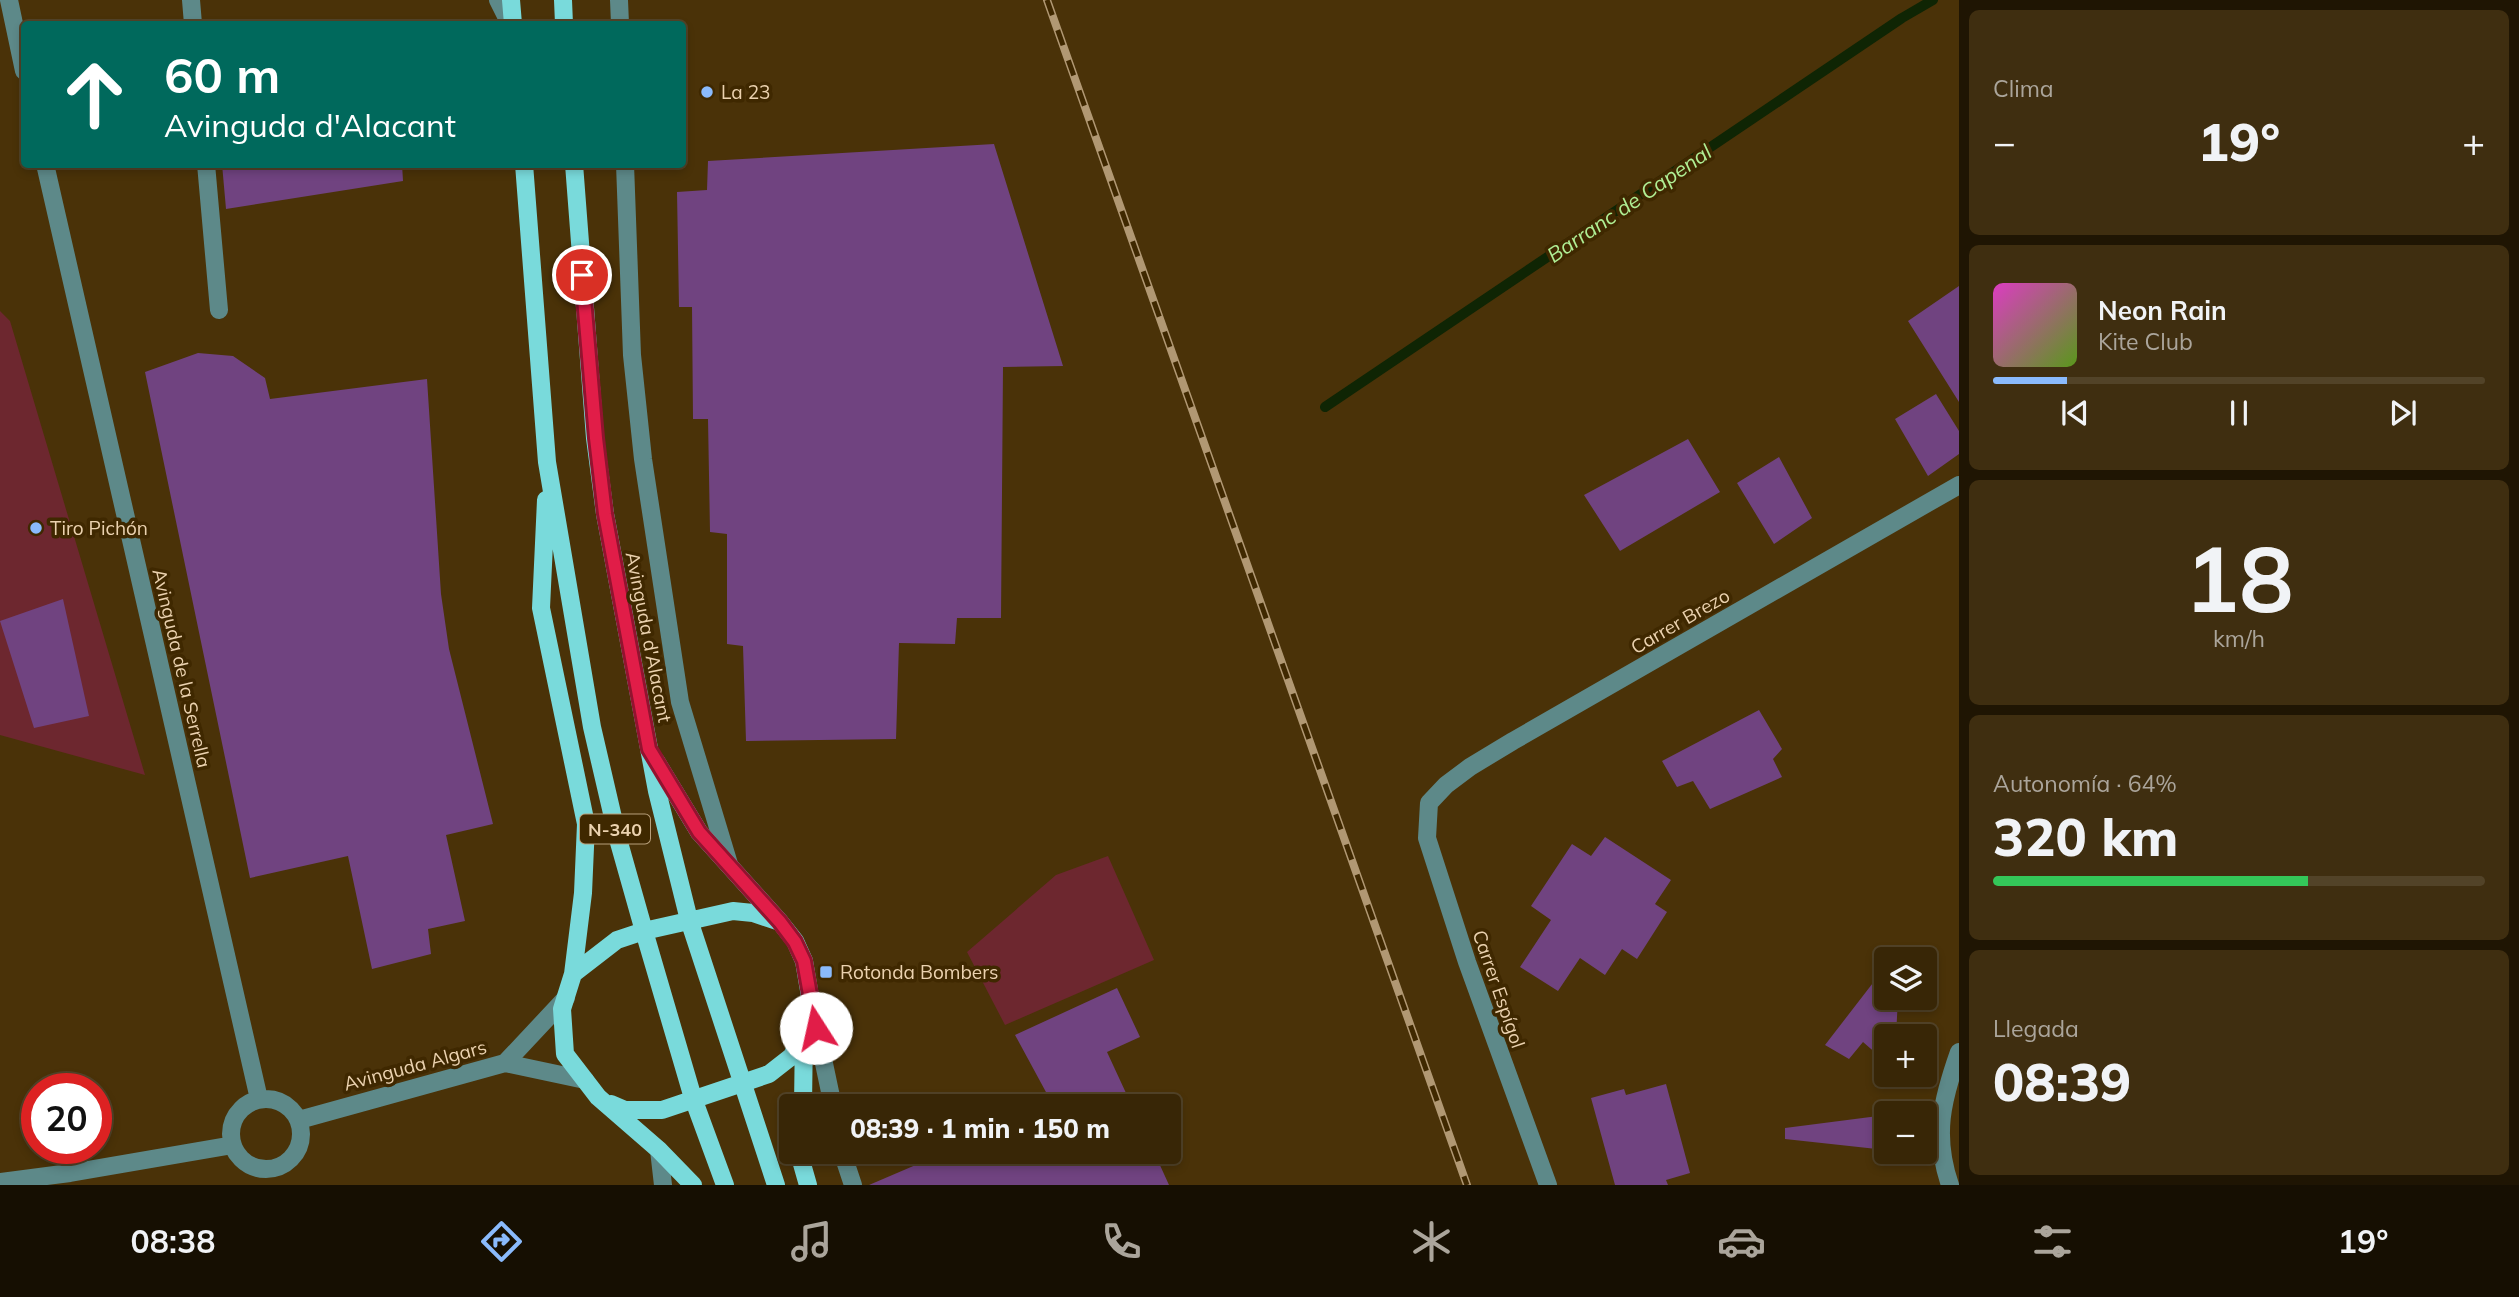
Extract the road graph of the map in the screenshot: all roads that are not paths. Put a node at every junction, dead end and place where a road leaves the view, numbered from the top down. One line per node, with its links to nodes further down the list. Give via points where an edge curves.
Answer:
1 (9, 0): 12 (street)
2 (191, 0): 7 (street)
3 (498, 0): 8 (street)
4 (511, 0): 9 (main road)
5 (563, 0): 10 (main road)
6 (619, 0): 11 (street)
7 (193, 21)
8 (509, 21)
9 (511, 21)
10 (564, 21)
11 (620, 21)
12 (21, 57)
13 (46, 168): 39 (street, Avinguda de la Serrella)
14 (206, 168): 18 (street)
15 (524, 168): 19 (main road, N-340)
16 (574, 168): 21 (main road, Avinguda d'Alacant / N-340, via 600,476)
17 (625, 168): 23 (street, via 632,355 645,472 680,702)
18 (219, 310)
19 (547, 462): 26 (main road, N-340, via 592,727); 27 (main road, via 541,608 586,824)
20 (1959, 485): 22 (street, Carrer Brezo, via 1513,741 1462,773)
21 (649, 749): 23 (main road, via 699,832); 24 (main road, Avinguda d'Alacant / N-340)
22 (1429, 803): 53 (street, Carrer Espígol, via 1427,838 1466,962)
23 (729, 864): 25 (main road)
24 (689, 920): 25 (main road, via 733,911); 26 (main road); 34 (main road, Avinguda d'Alacant / N-340)
25 (780, 922): 29 (main road, via 804,961)
26 (644, 931): 27 (main road, via 617,940); 38 (main road, N-340)
27 (573, 974): 28 (main road)
28 (566, 998): 32 (street); 33 (main road, via 562,1009 565,1054)
29 (811, 1002): 30 (main road); 36 (street)
30 (804, 1030): 34 (main road, via 792,1056 769,1074); 35 (main road)
31 (1959, 1052): 54 (street, via 1940,1125 1942,1162)
32 (505, 1063): 33 (street, Avinguda Algars); 40 (street, Avinguda Algars)
33 (585, 1080): 37 (main road)
34 (742, 1082): 38 (main road); 50 (main road, Avinguda d'Alacant / N-340)
35 (803, 1094)
36 (830, 1094)
37 (598, 1097): 38 (main road, via 625,1110 662,1111); 42 (main road)
38 (693, 1098): 49 (main road, N-340)
39 (259, 1099): 40 (street, via 285,1104); 41 (street, via 237,1115 232,1126)
40 (299, 1119): 45 (street, via 302,1131 295,1154)
41 (233, 1145): 45 (street, via 241,1160); 46 (street)
42 (659, 1150): 47 (street); 48 (main road)
43 (802, 1164): 51 (main road)
44 (846, 1164): 52 (street)
45 (265, 1177)
46 (0, 1181)
47 (663, 1185)
48 (693, 1185)
49 (724, 1185)
50 (776, 1185)
51 (808, 1185)
52 (853, 1185)
53 (1548, 1185)
54 (1950, 1185)

